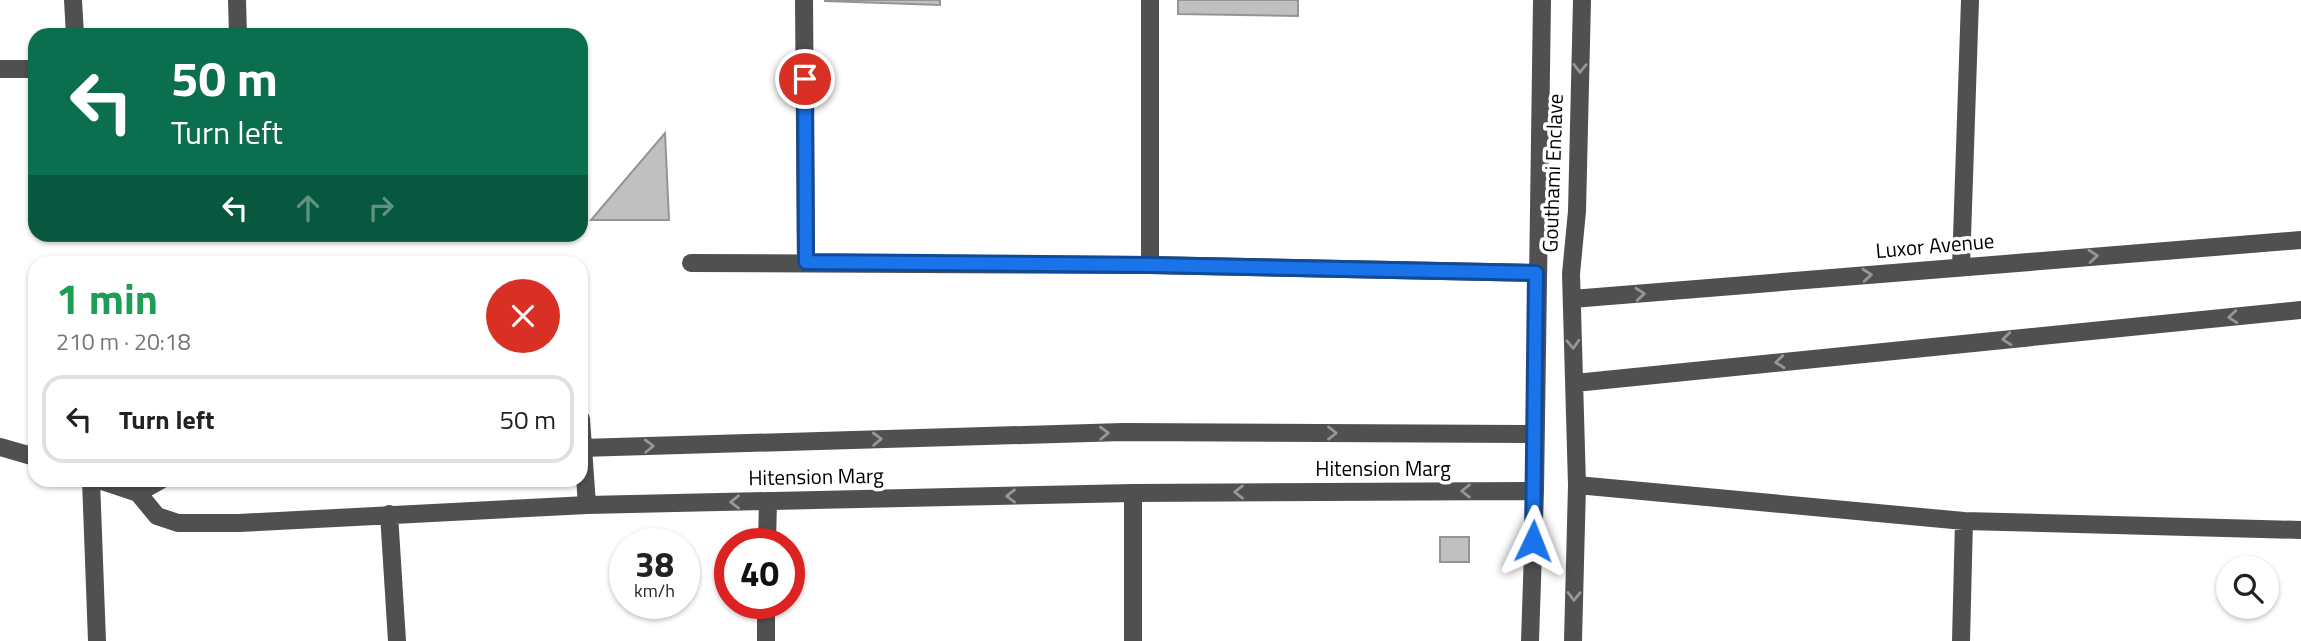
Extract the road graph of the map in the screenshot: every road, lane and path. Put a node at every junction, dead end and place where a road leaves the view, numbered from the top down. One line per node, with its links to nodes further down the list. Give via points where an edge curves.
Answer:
1 (73, 0): 8 (street)
2 (237, 0): 9 (street)
3 (804, 0): 13 (street)
4 (1150, 0): 15 (street)
5 (1542, 0): 17 (street, Gouthami Enclave)
6 (1582, 0): 18 (street, Gouthami Enclave, one-way to 18)
7 (1970, 0): 16 (street)
8 (75, 28)
9 (238, 28)
10 (0, 69): 11 (street)
11 (28, 69)
12 (2301, 240): 16 (street, Luxor Avenue, one-way to 12)
13 (806, 262): 14 (street); 15 (street)
14 (691, 263)
15 (1150, 265): 17 (street)
16 (1961, 267): 18 (street, Luxor Avenue, one-way to 16)
17 (1536, 273): 21 (street, Gouthami Enclave)
18 (1572, 299): 20 (street, Gouthami Enclave, one-way to 20)
19 (2301, 310): 20 (street, one-way to 20)
20 (1574, 383): 25 (street, Gouthami Enclave)
21 (1535, 434): 23 (street, Hitension Marg, one-way to 21, via 1123,432); 30 (street, Gouthami Enclave)
22 (0, 446): 24 (street)
23 (588, 448)
24 (28, 455)
25 (1577, 485): 36 (street); 45 (street, Gouthami Enclave, one-way to 45)
26 (91, 487): 40 (street)
27 (120, 487): 31 (street)
28 (149, 487): 31 (street)
29 (585, 487): 34 (street)
30 (1535, 491): 32 (street, Hitension Marg, one-way to 32); 44 (street, Gouthami Enclave)
31 (138, 493): 35 (street, Hitension Marg, via 157,516 178,523)
32 (1133, 493): 33 (street, Hitension Marg, one-way to 33); 43 (street)
33 (768, 501): 34 (street, Hitension Marg, one-way to 34); 37 (street)
34 (587, 505): 35 (street, Hitension Marg)
35 (389, 514): 41 (street)
36 (1964, 521): 38 (street); 46 (street)
37 (767, 528)
38 (2301, 530)
39 (766, 619): 42 (street)
40 (97, 641)
41 (397, 641)
42 (766, 641)
43 (1133, 641)
44 (1530, 641)
45 (1573, 641)
46 (1961, 641)

